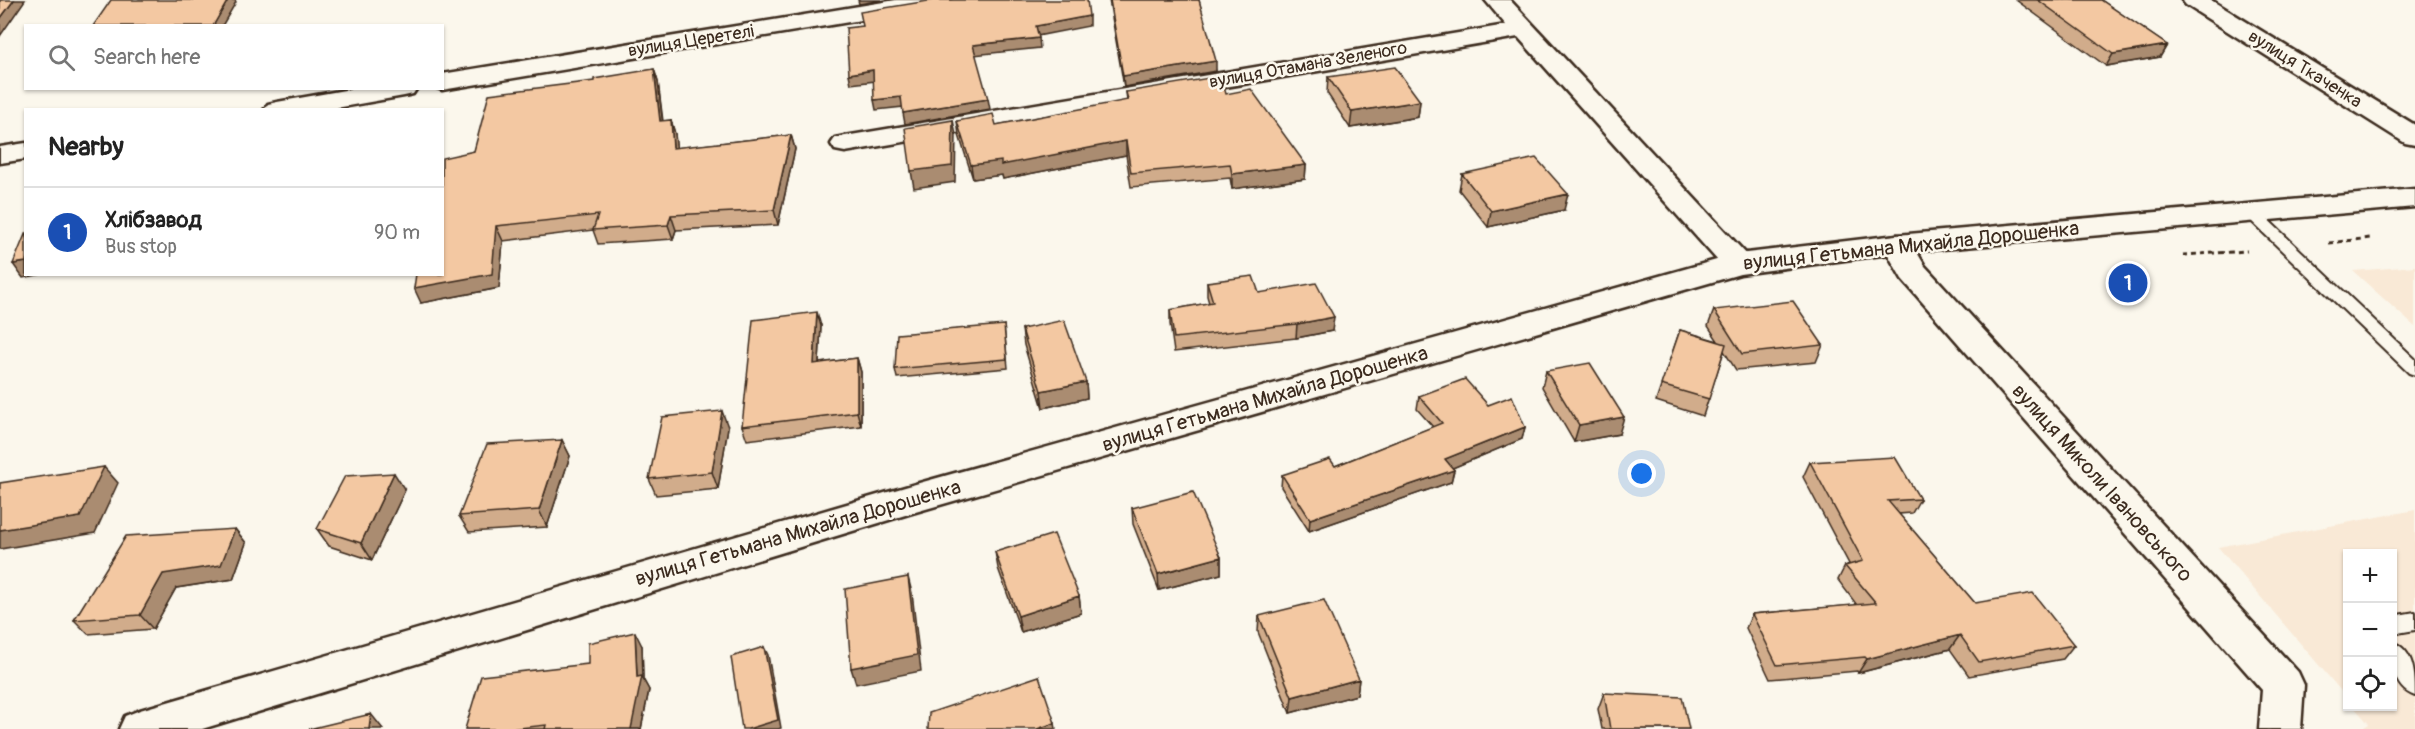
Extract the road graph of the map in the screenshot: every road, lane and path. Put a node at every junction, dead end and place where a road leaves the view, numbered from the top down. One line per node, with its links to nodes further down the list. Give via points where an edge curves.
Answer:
1 (939, 0): 5 (street, вулиця Церетелі)
2 (1497, 0): 4 (street)
3 (2194, 0): 8 (street, вулиця Ткаченка)
4 (1523, 28): 9 (street, вулиця Отамана Зеленого); 18 (street)
5 (444, 82)
6 (392, 90): 7 (street)
7 (289, 108)
8 (2415, 137)
9 (845, 144)
10 (24, 151): 11 (street)
11 (0, 155)
12 (2415, 198): 13 (street, вулиця Гетьмана Михайла Дорошенка)
13 (2253, 214): 15 (street, вулиця Гетьмана Михайла Дорошенка); 16 (lane)
14 (2381, 237): 16 (path)
15 (1897, 244): 18 (street, вулиця Гетьмана Михайла Дорошенка); 25 (street, вулиця Миколи Івановського, via 1913,272 2283,685)
16 (2291, 248): 17 (path); 19 (lane)
17 (2173, 256)
18 (1738, 264): 24 (street, вулиця Гетьмана Михайла Дорошенка, via 912,499)
19 (2415, 369)
20 (2415, 621): 21 (lane)
21 (2397, 624)
22 (2396, 657): 23 (lane)
23 (2415, 686)
24 (140, 729)
25 (2280, 729)

